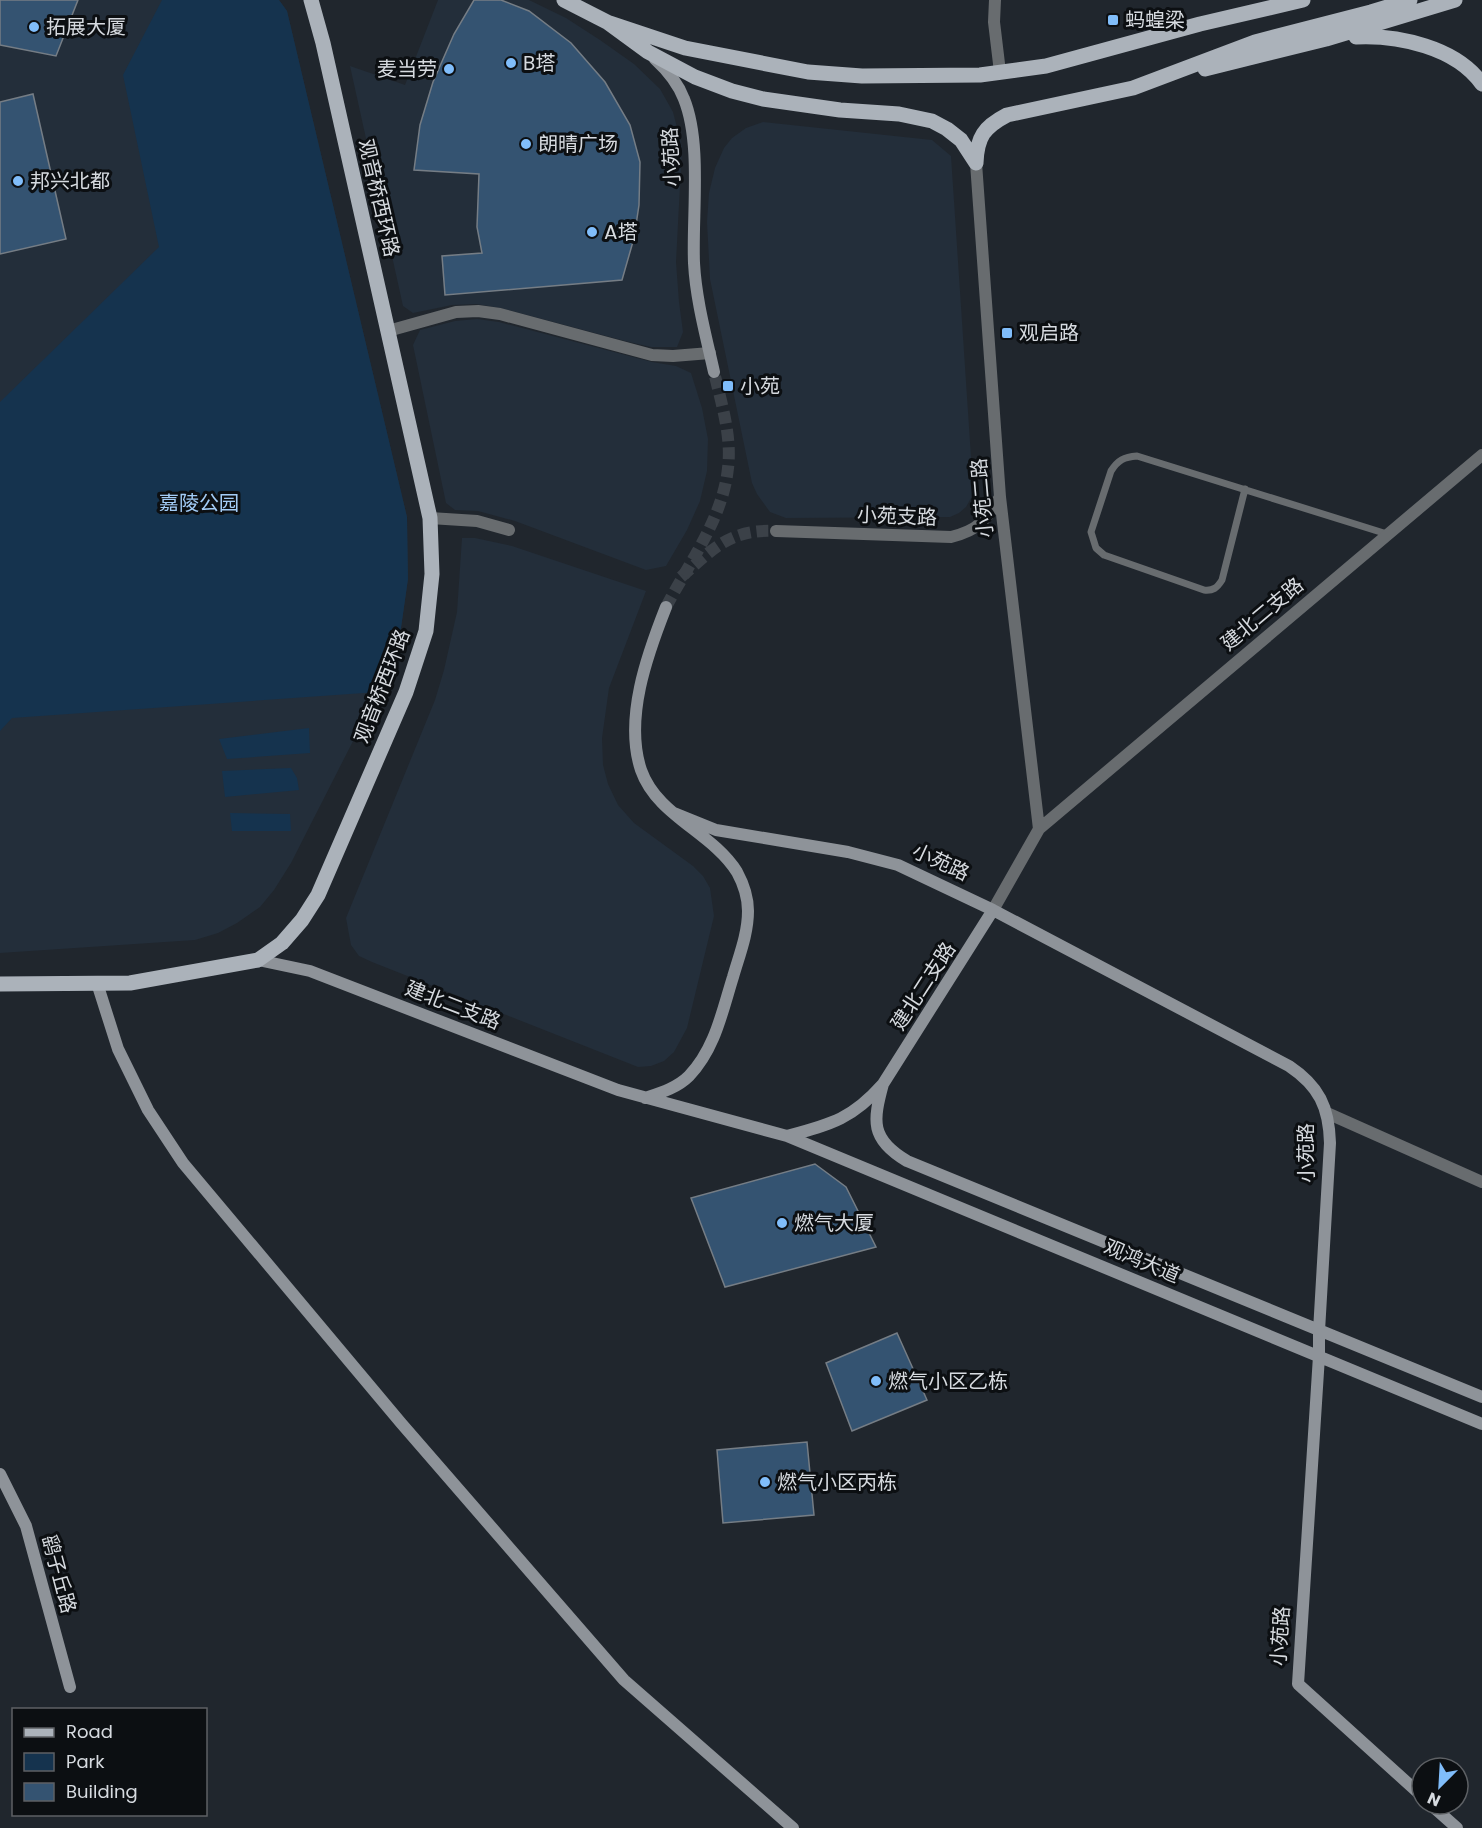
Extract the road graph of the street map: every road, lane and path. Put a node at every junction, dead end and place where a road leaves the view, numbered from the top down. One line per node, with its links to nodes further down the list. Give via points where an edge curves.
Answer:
1 (311, 0): 17 (main road, 观音桥西环路)
2 (564, 0): 9 (main road, 小苑路)
3 (995, 0): 13 (street)
4 (1269, 0): 10 (main road)
5 (1303, 0): 10 (main road)
6 (1410, 0): 8 (main road)
7 (1455, 0): 8 (main road)
8 (1373, 18): 11 (main road); 15 (main road, via 1255,42)
9 (608, 22): 12 (main road, 小苑路); 13 (main road, via 685,48 808,72 884,76)
10 (1200, 24): 13 (main road, via 1046,66)
11 (1326, 39): 14 (main road, via 1405,39 1441,52 1475,74); 15 (main road)
12 (648, 52): 16 (main road, via 732,92 797,104 899,114 932,122 961,140); 18 (street, 小苑路, via 675,81 690,115 694,264)
13 (1000, 72)
14 (1482, 84)
15 (1133, 88): 16 (main road, via 1007,115 983,133)
16 (976, 163): 22 (street, 小苑二路)
17 (388, 331): 18 (street, via 456,312 478,311 652,355); 23 (main road, 观音桥西环路)
18 (710, 353): 19 (street, 小苑路)
19 (714, 372)
20 (1482, 455): 26 (street, 建北二支路)
21 (1245, 489): 21 (lane, via 1137,456 1125,457 1116,462 1107,481 1091,532 1096,548 1104,555 1211,591 1222,580); 26 (lane)
22 (1000, 497): 25 (street, 小苑支路, via 977,527 951,537); 29 (street, 小苑二路)
23 (430, 518): 24 (street, via 477,521); 31 (main road, 观音桥西环路, via 432,574 426,631 406,692 318,894 282,943)
24 (509, 530)
25 (776, 531)
26 (1387, 534): 29 (street, 建北二支路)
27 (666, 607): 28 (street, 小苑路, via 642,675 636,734 637,753 648,786)
28 (674, 813): 30 (street, 小苑路, via 716,830 848,852 898,865); 35 (street, 小苑路, via 719,851 738,874 745,891 747,925 715,1035 704,1058 675,1087)
29 (1039, 829): 30 (street, 建北二支路)
30 (993, 910): 34 (street, 建北二支路); 36 (street, 小苑路, via 1289,1066 1313,1086)
31 (258, 960): 32 (main road, 观音桥西环路, via 130,983); 35 (street, 建北二支路, via 310,971)
32 (97, 983): 33 (main road, 观音桥西环路); 47 (street, via 118,1049 148,1110 183,1163 401,1424 624,1680)
33 (0, 984)
34 (884, 1084): 37 (street, 建北二支路, via 851,1114 830,1125); 39 (street, 观鸿大道, via 876,1125 892,1152 907,1161)
35 (644, 1098): 37 (street, 建北二支路)
36 (1327, 1113): 38 (street); 39 (street, 小苑路, via 1330,1143)
37 (788, 1136): 40 (street, 观鸿大道)
38 (1482, 1182)
39 (1319, 1331): 40 (street, 小苑路); 41 (street, 观鸿大道)
40 (1319, 1356): 42 (street, 观鸿大道); 45 (street, 小苑路, via 1298,1684)
41 (1482, 1396)
42 (1482, 1424)
43 (0, 1474): 44 (street, 鹞子丘路, via 26,1526)
44 (70, 1687)
45 (1410, 1785)
46 (1444, 1816): 48 (street)
47 (793, 1828)
48 (1457, 1828)

